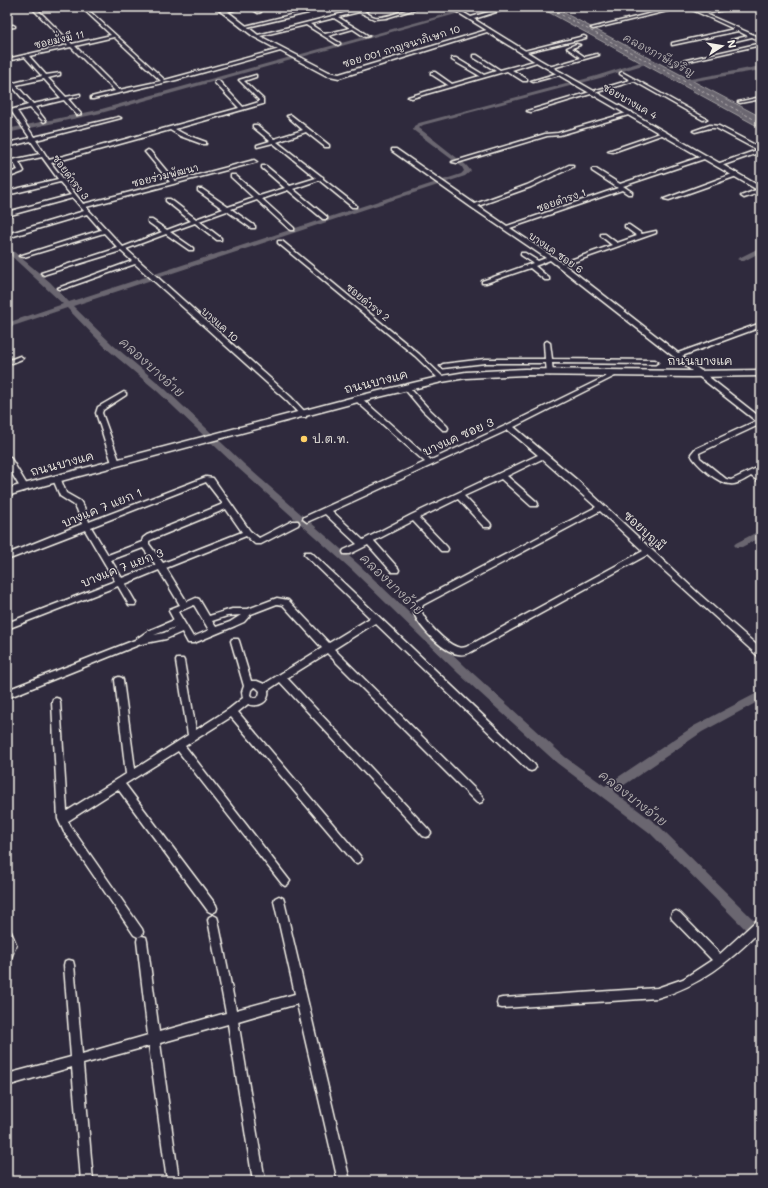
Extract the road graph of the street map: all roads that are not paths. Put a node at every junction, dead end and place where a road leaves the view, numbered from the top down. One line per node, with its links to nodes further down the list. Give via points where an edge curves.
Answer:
1 (32, 7): 40 (street)
2 (83, 7): 30 (street)
3 (218, 7): 15 (street, ซอย 001 กาญจนาภิเษก 10)
4 (242, 7): 15 (street)
5 (251, 7): 16 (street)
6 (355, 7): 14 (street)
7 (374, 7): 14 (street)
8 (420, 7): 14 (street, via 378,18 370,18)
9 (451, 7): 20 (street)
10 (510, 7): 20 (street)
11 (682, 7): 26 (street)
12 (688, 7): 18 (street)
13 (736, 7): 18 (street)
14 (360, 11): 19 (street)
15 (224, 12): 23 (street, ซอย 001 กาญจนาภิเษก 10)
16 (259, 12)
17 (308, 12): 23 (street)
18 (703, 13): 28 (street)
19 (335, 17): 21 (street); 25 (street)
20 (470, 19): 27 (street)
21 (307, 24): 29 (street); 31 (street)
22 (13, 26): 24 (street)
23 (243, 26): 31 (street, ซอย 001 กาญจนาภิเษก 10)
24 (7, 27)
25 (353, 28): 29 (street); 32 (street)
26 (593, 28)
27 (488, 30): 42 (street, ซอย 001 กาญจนาภิเษก 10, via 345,75 327,74); 43 (street, ซอยบางแค 4)
28 (737, 30): 33 (street); 38 (street)
29 (324, 35): 37 (street)
30 (114, 36): 40 (street, ซอยมั่งมี 11); 65 (street)
31 (256, 36): 42 (street, ซอย 001 กาญจนาภิเษก 10)
32 (367, 36)
33 (752, 36): 35 (street); 36 (street)
34 (584, 37): 43 (street)
35 (761, 40)
36 (733, 41)
37 (338, 44)
38 (674, 44)
39 (761, 44): 51 (street)
40 (72, 45): 45 (street, ซอยมั่งมี 11); 70 (street)
41 (578, 45): 47 (street, via 569,48)
42 (282, 50): 65 (street)
43 (522, 52): 50 (street, ซอยบางแค 4)
44 (596, 55): 47 (street)
45 (26, 56): 49 (street, ซอยมั่งมี 11); 62 (street)
46 (475, 56): 54 (street)
47 (584, 58): 52 (street)
48 (454, 59): 60 (street)
49 (7, 60)
50 (538, 61): 52 (street, ซอยบางแค 4); 53 (street)
51 (671, 64)
52 (551, 68): 56 (street, ซอยบางแค 4)
53 (508, 69): 54 (street); 63 (street)
54 (500, 72): 60 (street)
55 (432, 73): 69 (street)
56 (561, 73): 66 (street); 71 (street, ซอยบางแค 4)
57 (622, 73): 64 (street)
58 (58, 74): 62 (street)
59 (254, 76): 79 (street, via 241,80 261,102)
60 (482, 76): 69 (street)
61 (7, 77): 68 (street)
62 (45, 77): 68 (street); 74 (street)
63 (525, 80)
64 (634, 80): 71 (street); 87 (street)
65 (164, 81): 70 (street)
66 (533, 81)
67 (217, 82): 79 (street)
68 (14, 84): 78 (street)
69 (451, 85): 73 (street)
70 (118, 92): 75 (street)
71 (594, 92): 81 (street); 83 (street, ซอยบางแค 4)
72 (78, 95): 74 (street)
73 (410, 97)
74 (65, 98): 78 (street); 84 (street)
75 (93, 98)
76 (761, 98): 77 (street)
77 (740, 102)
78 (32, 106): 80 (street); 88 (street)
79 (242, 108): 90 (street)
80 (14, 111): 82 (street); 94 (street, ซอยดำรง 3)
81 (529, 111)
82 (7, 112)
83 (630, 113): 93 (street, ซอยบางแค 4); 109 (street)
84 (79, 114)
85 (289, 116): 91 (street)
86 (119, 118): 94 (street)
87 (705, 119)
88 (44, 121)
89 (256, 126): 95 (street)
90 (170, 128): 96 (street); 107 (street)
91 (307, 130): 95 (street); 99 (street)
92 (695, 131): 101 (street, via 710,126 717,127)
93 (665, 133): 102 (street); 105 (street, ซอยบางแค 4)
94 (32, 140): 97 (street); 104 (street, ซอยดำรง 3)
95 (274, 141): 98 (street); 118 (street)
96 (204, 143)
97 (7, 145)
98 (259, 146)
99 (327, 146)
100 (394, 150): 134 (street, บางแค ซอย 6)
101 (761, 150): 111 (street)
102 (611, 151)
103 (148, 152): 120 (street)
104 (43, 155): 106 (street); 107 (street, ซอยดำรง 3)
105 (705, 157): 111 (street, ซอยบางแค 4); 121 (street, ซอยดำรง 1)
106 (16, 161): 110 (street); 116 (street, via 21,172)
107 (48, 162): 119 (street, ซอยดำรง 3)
108 (254, 162): 120 (street, ซอยร่วมพัฒนา)
109 (456, 162)
110 (7, 163)
111 (719, 165): 115 (street, ซอยบางแค 4)
112 (571, 166): 134 (street, via 529,186)
113 (264, 167): 122 (street)
114 (594, 170): 121 (street)
115 (736, 175): 124 (street, ซอยบางแค 4); 130 (street)
116 (7, 176)
117 (233, 176): 129 (street)
118 (320, 178): 122 (street); 133 (street)
119 (61, 180): 125 (street); 127 (street, ซอยดำรง 3)
120 (174, 183): 132 (street, ซอยร่วมพัฒนา)
121 (621, 187): 126 (street); 143 (street, ซอยดำรง 1)
122 (289, 188): 129 (street); 138 (street)
123 (200, 190): 135 (street)
124 (761, 190): 128 (street)
125 (7, 193)
126 (630, 193)
127 (74, 196): 132 (street, ซอยดำรง 3); 137 (street)
128 (744, 196)
129 (258, 198): 135 (street); 144 (street)
130 (667, 199)
131 (168, 200): 139 (street)
132 (82, 206): 136 (street, ซอยดำรง 3)
133 (354, 206)
134 (473, 206): 143 (street, บางแค ซอย 6)
135 (226, 209): 139 (street); 142 (street)
136 (88, 212): 145 (street, ซอยดำรง 3); 149 (street)
137 (7, 214)
138 (325, 218)
139 (196, 220): 146 (street); 151 (street)
140 (150, 221): 146 (street)
141 (627, 226): 150 (street)
142 (253, 227)
143 (506, 228): 158 (street, บางแค ซอย 6)
144 (292, 229)
145 (105, 231): 154 (street, ซอยดำรง 3); 157 (street)
146 (165, 232): 154 (street); 155 (street)
147 (654, 232): 150 (street)
148 (603, 235): 153 (street)
149 (7, 236)
150 (641, 236): 153 (street)
151 (219, 238)
152 (280, 242): 179 (street, ซอยดำรง 2, via 417,355)
153 (616, 245): 161 (street)
154 (122, 248): 159 (street, บางแค 10); 163 (street)
155 (191, 249)
156 (522, 254): 160 (street)
157 (22, 256)
158 (551, 258): 160 (street); 161 (street, บางแค ซอย 6)
159 (135, 262): 166 (street); 183 (street, บางแค 10)
160 (537, 263): 162 (street)
161 (561, 265): 169 (street, บางแค ซอย 6)
162 (530, 266): 164 (street); 165 (street)
163 (44, 274)
164 (547, 279)
165 (484, 282)
166 (61, 288)
167 (760, 327): 169 (street)
168 (547, 343): 171 (street)
169 (677, 356): 178 (street, บางแค ซอย 6)
170 (20, 358): 173 (street)
171 (549, 360): 172 (street); 174 (street, via 485,361); 175 (street)
172 (655, 362)
173 (7, 363)
174 (443, 366)
175 (550, 373): 176 (street, ถนนบางแค); 179 (street, ถนนบางแค, via 482,374)
176 (617, 373): 178 (street, ถนนบางแค); 185 (street, บางแค ซอย 3)
177 (761, 373): 178 (street, ถนนบางแค)
178 (703, 374): 184 (street, บางแค ซอย 6)
179 (442, 379): 180 (street, ถนนบางแค)
180 (406, 387): 182 (street, ถนนบางแค); 186 (street)
181 (124, 394): 190 (street, via 100,409 99,413)
182 (358, 399): 183 (street, ถนนบางแค); 189 (street)
183 (304, 415): 190 (street, ถนนบางแค)
184 (761, 421): 192 (street, via 695,454 697,459 724,481 736,481)
185 (509, 427): 187 (street, ซอยบุญมี); 189 (street, บางแค ซอย 3)
186 (445, 428)
187 (542, 456): 193 (street); 201 (street, ซอยบุญมี)
188 (7, 459): 196 (street)
189 (429, 462): 202 (street, บางแค ซอย 3)
190 (116, 463): 194 (street, ถนนบางแค)
191 (761, 468): 192 (street)
192 (751, 473): 195 (street)
193 (501, 475): 198 (street); 199 (street)
194 (57, 479): 196 (street, ถนนบางแค); 207 (street, via 63,494 77,503 81,509)
195 (761, 481)
196 (24, 487): 197 (street, ถนนบางแค)
197 (7, 493)
198 (459, 496): 203 (street); 206 (street)
199 (534, 504)
200 (228, 505): 207 (street, บางแค 7 แยก 1, via 210,480 206,479); 208 (street); 210 (street, via 150,537)
201 (601, 507): 212 (street, ซอยบุญมี); 212 (street, via 420,603 417,612 423,622 447,646 457,651 468,650)
202 (326, 510): 204 (street, บางแค ซอย 3); 209 (street)
203 (414, 517): 209 (street); 211 (street)
204 (307, 519)
205 (295, 523): 208 (street, via 258,542)
206 (487, 525)
207 (87, 527): 215 (street, บางแค 7 แยก 1); 216 (street)
208 (247, 533): 217 (street, บางแค 7 แยก 3)
209 (365, 542): 213 (street); 218 (street)
210 (145, 544): 216 (street); 217 (street)
211 (444, 549)
212 (648, 551): 230 (street, ซอยบุญมี)
213 (347, 552)
214 (308, 554): 223 (street)
215 (7, 558)
216 (106, 559): 219 (street)
217 (162, 566): 219 (street, บางแค 7 แยก 3); 221 (street)
218 (395, 570)
219 (120, 582): 220 (street); 226 (street, บางแค 7 แยก 3)
220 (132, 604)
221 (185, 606): 224 (street, via 196,601); 225 (street, via 173,611)
222 (248, 612): 224 (street, via 228,613); 227 (street, via 234,624); 229 (street, via 277,601 285,602)
223 (375, 618): 229 (street); 242 (street)
224 (208, 620): 227 (street)
225 (181, 625): 227 (street, via 190,641); 236 (street, via 159,638 138,642)
226 (7, 626)
227 (214, 630)
228 (235, 641): 234 (street)
229 (328, 648): 232 (street); 245 (street)
230 (761, 654)
231 (180, 661): 240 (street)
232 (281, 678): 235 (street); 247 (street)
233 (119, 680): 243 (street)
234 (249, 687): 235 (street, via 258,685); 237 (street, via 245,692)
235 (264, 688): 237 (street, via 264,696 260,700)
236 (7, 694)
237 (248, 699): 239 (street)
238 (56, 702): 246 (street)
239 (232, 712): 240 (street); 248 (street)
240 (194, 736): 241 (street)
241 (179, 745): 243 (street); 249 (street)
242 (531, 767)
243 (131, 776): 244 (street)
244 (119, 783): 246 (street); 251 (street)
245 (479, 799)
246 (63, 819): 262 (street, via 67,829 140,936)
247 (426, 833)
248 (357, 858)
249 (285, 881)
250 (279, 901): 259 (street)
251 (212, 908)
252 (676, 916): 257 (street)
253 (213, 920): 261 (street)
254 (761, 923): 257 (street)
255 (7, 936): 256 (street, via 11,944)
256 (7, 954)
257 (720, 961): 260 (street, via 680,986 657,993)
258 (69, 965): 263 (street)
259 (302, 997): 261 (street); 268 (street)
260 (502, 1003)
261 (232, 1017): 262 (street); 267 (street)
262 (154, 1039): 263 (street); 266 (street)
263 (77, 1059): 264 (street); 265 (street)
264 (7, 1080)
265 (87, 1181)
266 (173, 1181)
267 (259, 1181)
268 (344, 1181)

